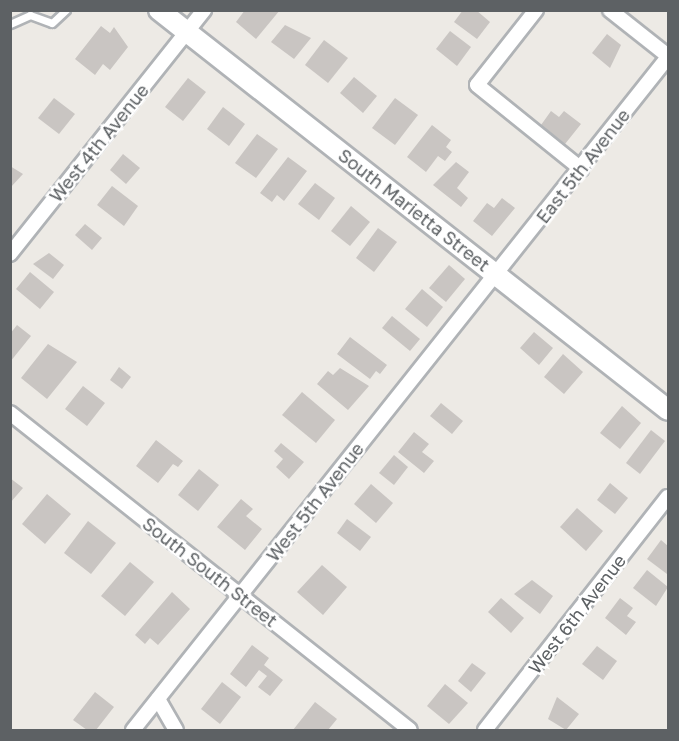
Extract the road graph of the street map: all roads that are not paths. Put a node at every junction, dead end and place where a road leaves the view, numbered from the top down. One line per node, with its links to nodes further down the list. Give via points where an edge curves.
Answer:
1 (66, 10): 6 (lane, via 52,23 30,15)
2 (159, 10): 7 (main road, South Marietta Street)
3 (204, 10): 7 (street, West 4th Avenue)
4 (536, 10): 9 (street, via 477,85)
5 (610, 10): 8 (street)
6 (10, 24)
7 (187, 33): 10 (street, West 4th Avenue); 11 (main road, South Marietta Street)
8 (669, 56): 9 (street, East 5th Avenue)
9 (580, 169): 11 (street, East 5th Avenue)
10 (10, 254)
11 (496, 274): 12 (main road, South Marietta Street); 15 (street, West 5th Avenue)
12 (669, 410)
13 (10, 413): 15 (street, South South Street)
14 (669, 497): 20 (street, West 6th Avenue)
15 (240, 596): 16 (street, West 5th Avenue); 19 (street, South South Street)
16 (158, 699): 17 (street, West 5th Avenue); 18 (street)
17 (133, 730)
18 (176, 730)
19 (410, 730)
20 (485, 730)

